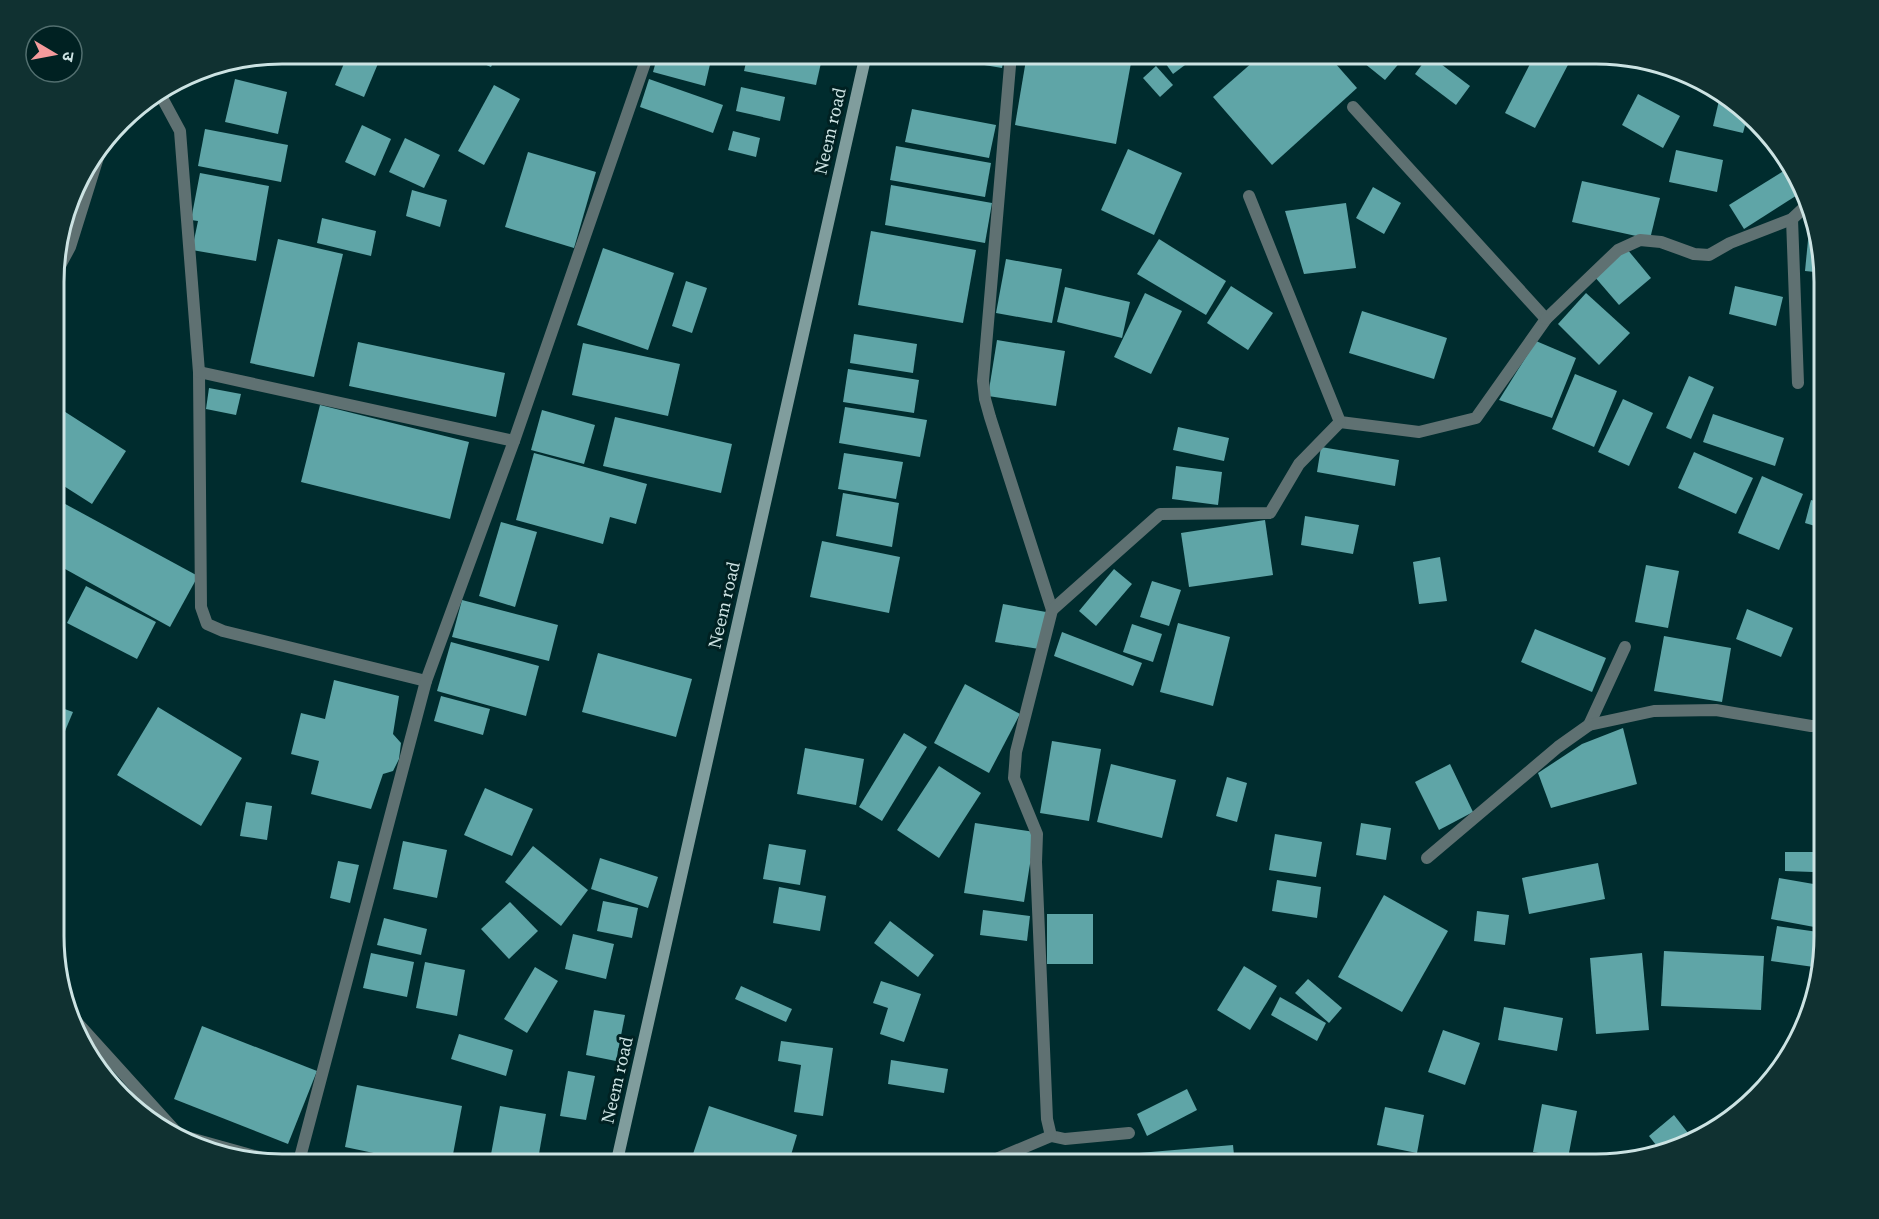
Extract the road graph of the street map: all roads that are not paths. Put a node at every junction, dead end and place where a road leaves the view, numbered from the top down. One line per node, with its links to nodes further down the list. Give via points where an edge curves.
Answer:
1 (645, 64): 15 (street)
2 (864, 64): 27 (main road, Neem road)
3 (1010, 64): 16 (street, via 983,381 990,417)
4 (162, 100): 12 (street, via 180,131)
5 (1353, 107): 11 (street)
6 (87, 186): 10 (street)
7 (1249, 196): 14 (street)
8 (1802, 210): 9 (street)
9 (1792, 219): 11 (street, via 1709,255 1640,240 1618,249); 13 (street)
10 (72, 224)
11 (1546, 319): 14 (street, via 1476,418 1419,432)
12 (200, 372): 15 (street); 18 (street, via 201,608 207,624)
13 (1798, 383)
14 (1340, 422): 16 (street, via 1299,464 1270,513 1160,514)
15 (514, 441): 18 (street)
16 (1052, 610): 25 (street, via 1016,752 1014,778 1037,834 1047,1119)
17 (1625, 647): 19 (street)
18 (426, 681): 26 (street)
19 (1590, 725): 20 (street, via 1654,711 1716,710); 21 (street, via 1558,747)
20 (1814, 726)
21 (1427, 858)
22 (87, 1032): 23 (street)
23 (167, 1121)
24 (1129, 1134): 25 (street, via 1065,1139)
25 (1051, 1136): 28 (street)
26 (301, 1154)
27 (618, 1154)
28 (1008, 1154)

